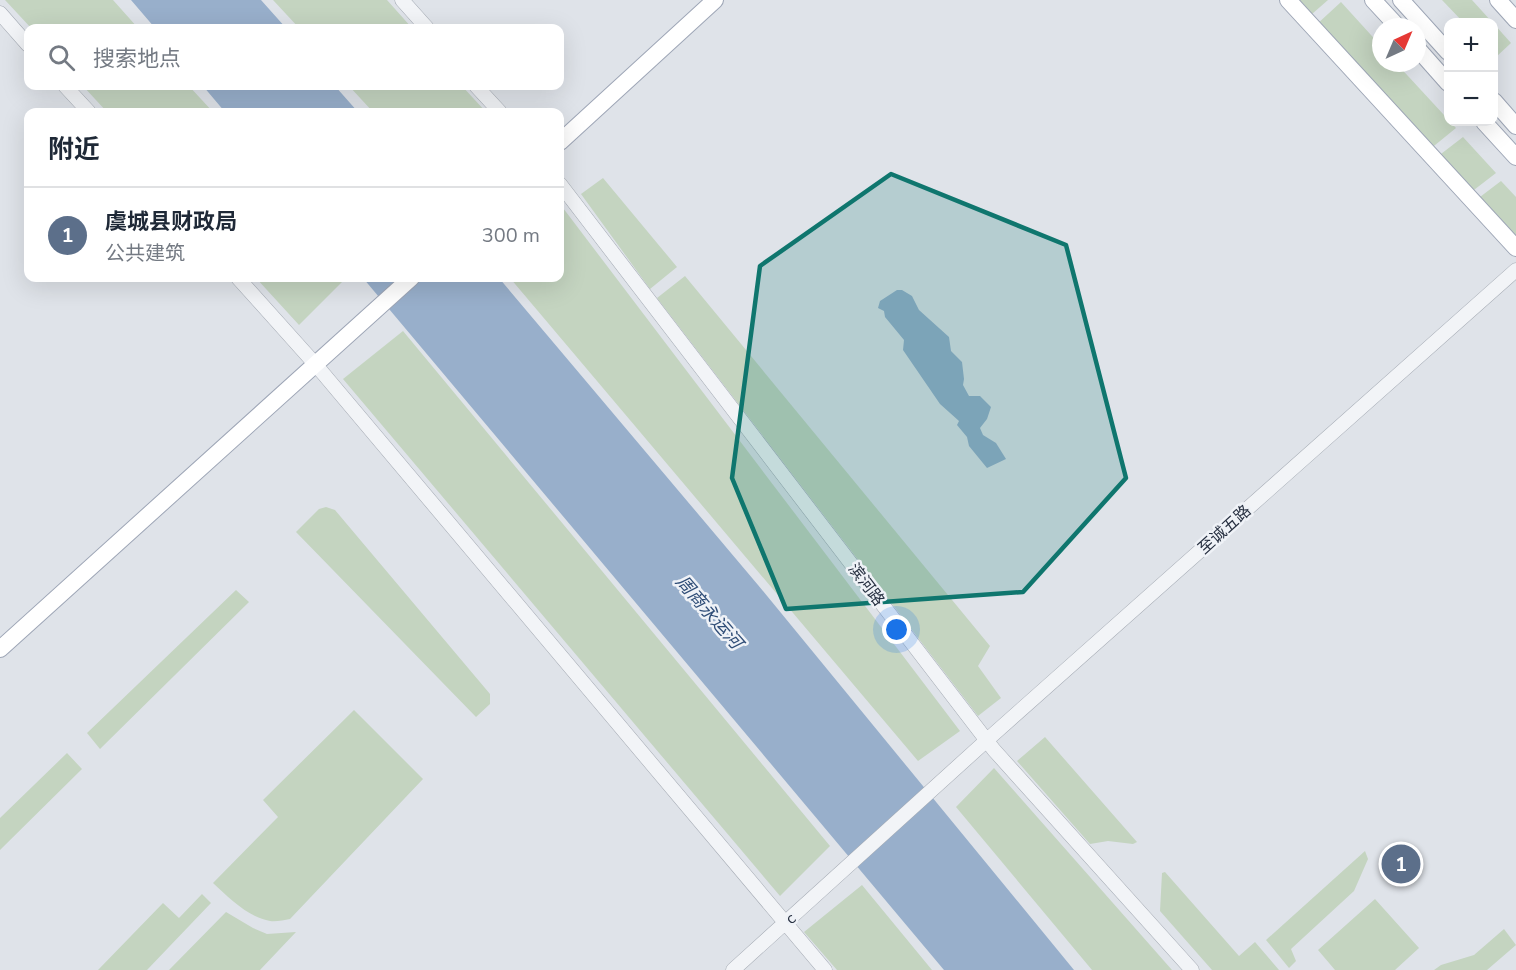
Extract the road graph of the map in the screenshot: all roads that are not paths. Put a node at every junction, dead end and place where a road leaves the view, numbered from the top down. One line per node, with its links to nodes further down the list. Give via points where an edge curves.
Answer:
1 (402, 0): 10 (street)
2 (715, 0): 22 (main road)
3 (1288, 0): 25 (main road)
4 (1373, 0): 8 (main road)
5 (1401, 0): 12 (main road)
6 (1498, 0): 9 (main road)
7 (0, 13): 11 (street)
8 (1390, 18)
9 (1516, 20)
10 (423, 24)
11 (24, 40)
12 (1444, 47)
13 (1426, 58): 14 (main road)
14 (1444, 78)
15 (69, 90): 18 (street)
16 (480, 90): 19 (street)
17 (1498, 106): 21 (main road)
18 (85, 108)
19 (496, 108)
20 (1488, 126): 23 (main road)
21 (1516, 126)
22 (564, 138)
23 (1516, 157)
24 (564, 189): 31 (street, 滨河路)
25 (1516, 248)
26 (1516, 270): 31 (street, 至诚五路)
27 (241, 282): 29 (street)
28 (407, 282): 29 (main road)
29 (316, 365): 30 (main road); 33 (street)
30 (0, 649)
31 (987, 741): 32 (street, 至诚五路); 36 (street, 滨河路)
32 (934, 790): 33 (street, c)
33 (785, 922): 34 (street, c); 35 (street)
34 (733, 970)
35 (825, 970)
36 (1191, 970)

